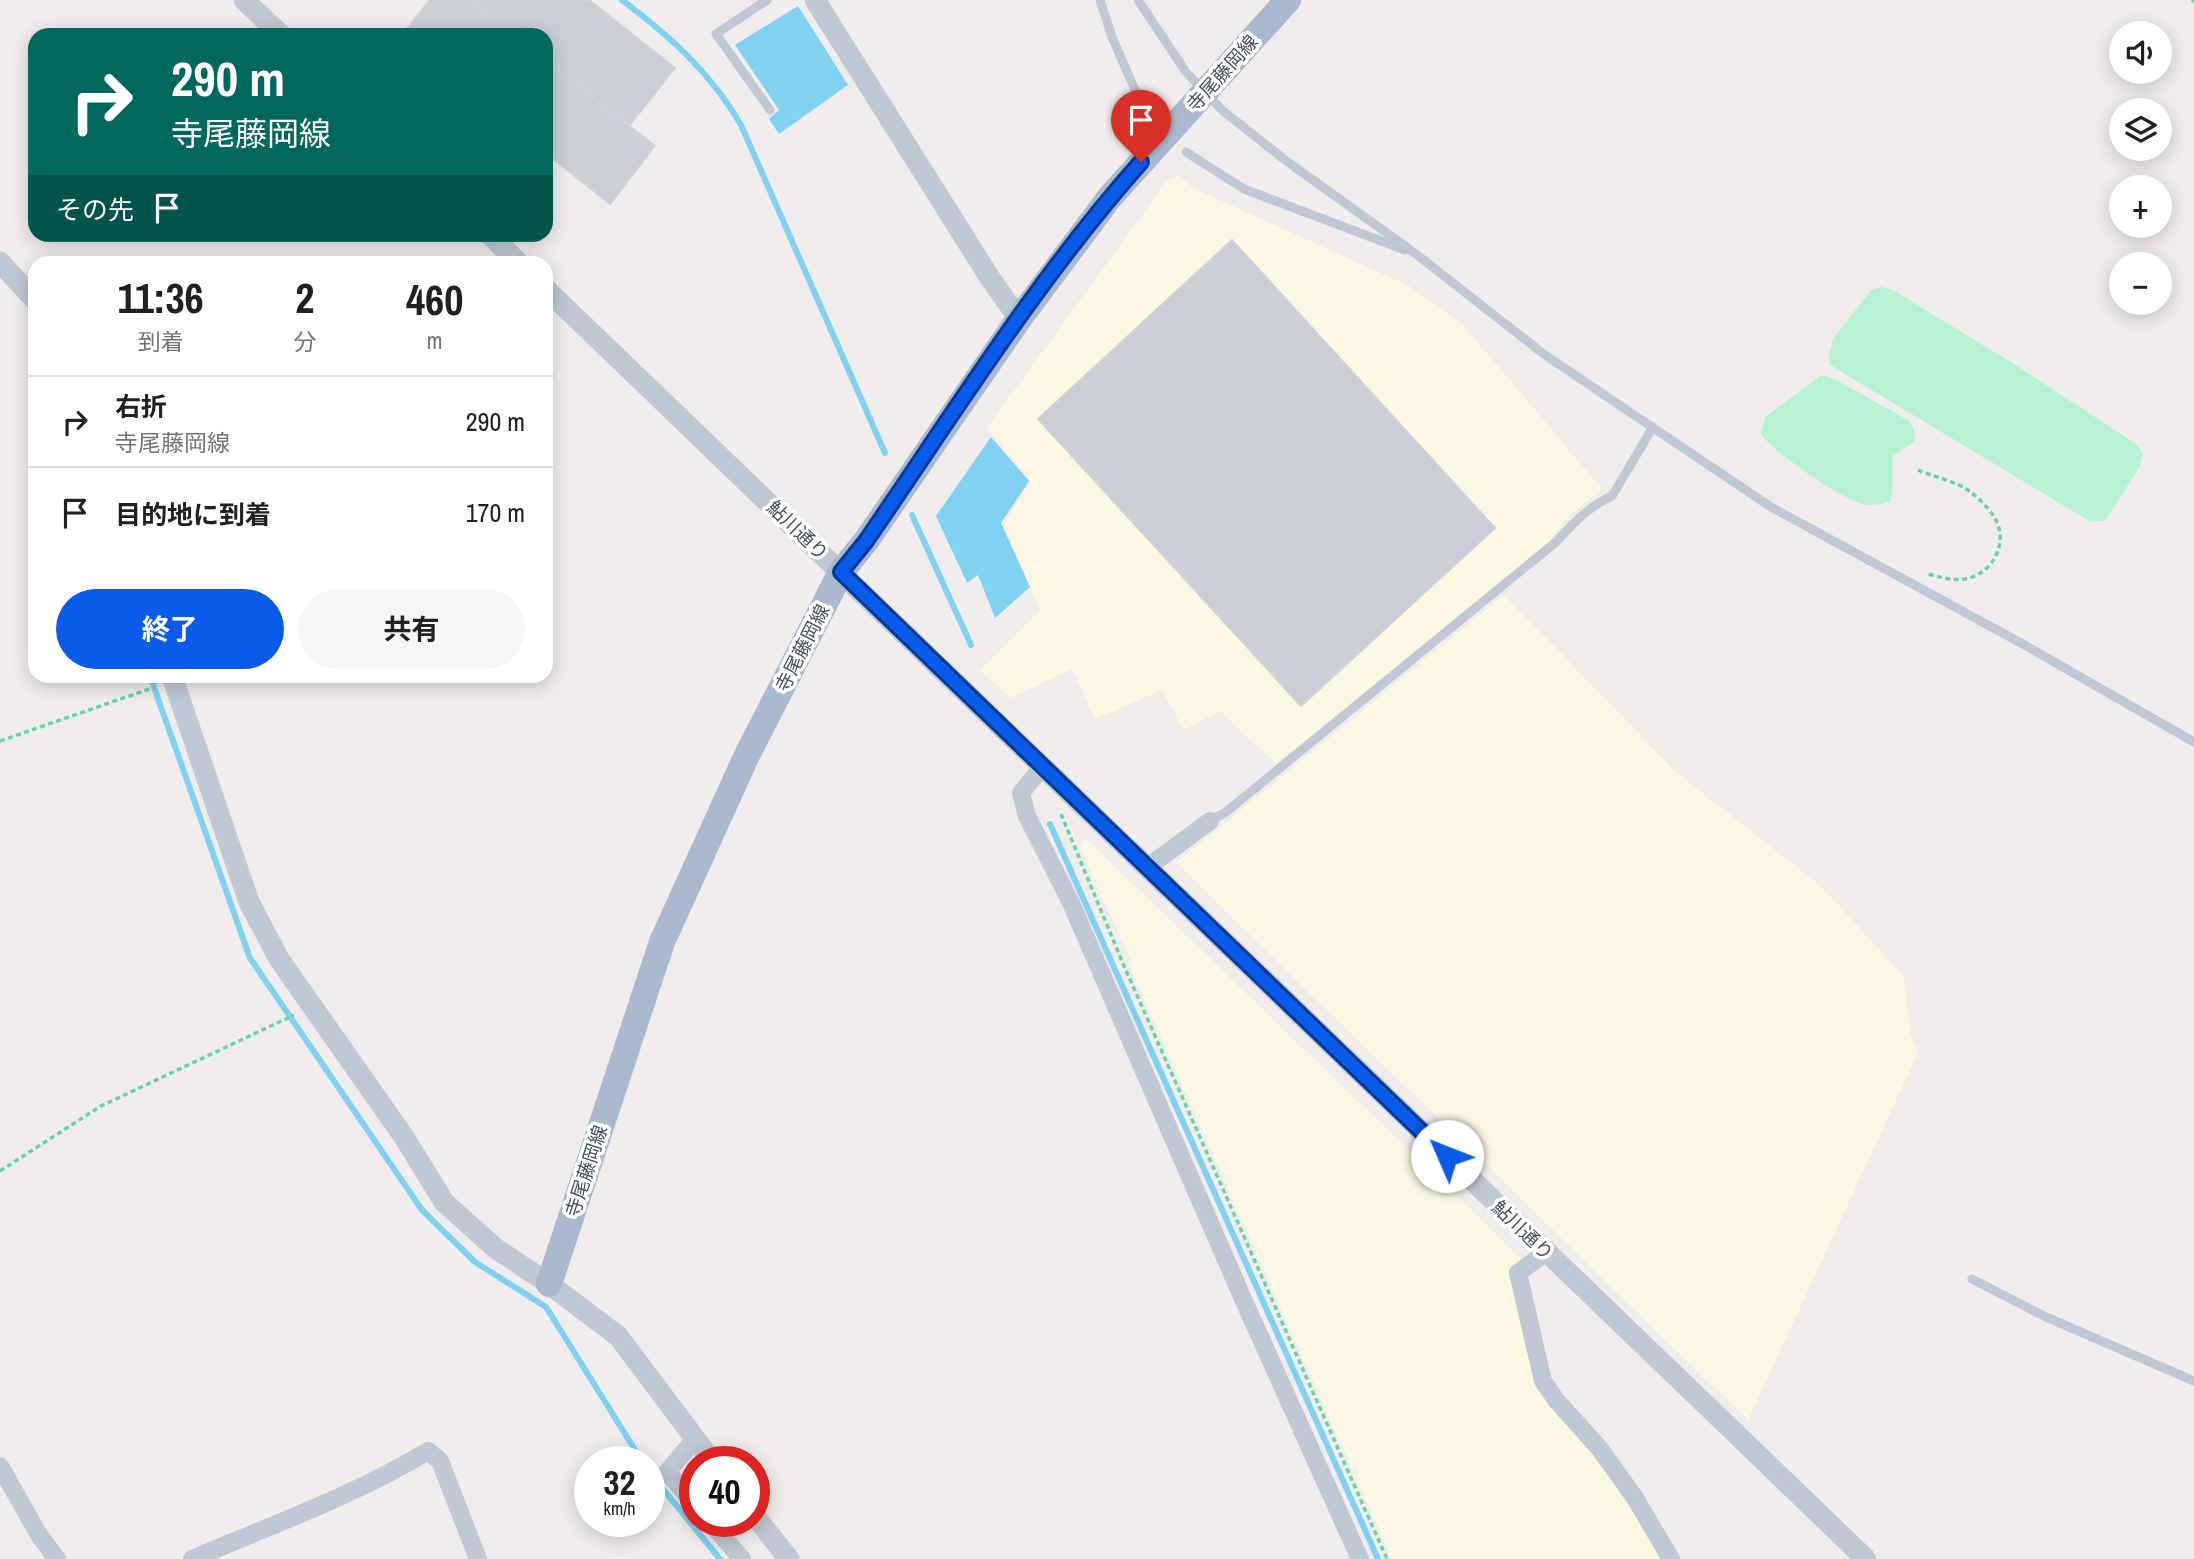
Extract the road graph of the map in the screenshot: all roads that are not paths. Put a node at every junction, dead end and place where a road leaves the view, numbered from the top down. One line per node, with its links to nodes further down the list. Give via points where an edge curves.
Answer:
1 (244, 0): 7 (street)
2 (767, 0): 9 (lane, via 716,34)
3 (815, 0): 18 (street)
4 (1100, 0): 10 (lane)
5 (1138, 0): 8 (lane)
6 (1288, 0): 8 (main road, 寺尾藤岡線)
7 (274, 28)
8 (1203, 92): 13 (lane, via 1285,160); 18 (main road, 寺尾藤岡線, via 1110,197)
9 (770, 110)
10 (1146, 115)
11 (1186, 152): 13 (lane, via 1244,189)
12 (497, 242): 14 (street)
13 (1416, 254): 19 (lane, via 1545,355)
14 (512, 256)
15 (0, 262): 16 (street)
16 (28, 292)
17 (553, 296): 20 (street, 鮎川通り)
18 (1019, 318): 20 (main road, 寺尾藤岡線)
19 (1653, 428): 22 (lane, via 1771,507); 24 (lane, via 1612,496 1601,500 1226,813)
20 (841, 572): 23 (street, 鮎川通り); 28 (main road, 寺尾藤岡線, via 747,755 662,942)
21 (175, 683): 28 (street, via 249,902 279,959 444,1202 495,1248)
22 (2194, 742)
23 (1043, 766): 25 (street, 鮎川通り); 43 (street, via 1021,793 1027,816 1071,904)
24 (1210, 821): 25 (street)
25 (1148, 867): 26 (street, 鮎川通り)
26 (1546, 1252): 44 (street, via 1518,1273 1543,1381 1600,1449); 45 (street, 鮎川通り)
27 (1972, 1279): 29 (lane, via 2046,1317)
28 (549, 1284): 30 (street, via 618,1336)
29 (2194, 1381)
30 (695, 1438): 31 (street); 32 (street)
31 (688, 1446)
32 (701, 1446)
33 (679, 1457): 35 (street, via 667,1472)
34 (0, 1466): 38 (street)
35 (679, 1486)
36 (770, 1535): 42 (street)
37 (723, 1537): 41 (street)
38 (57, 1559)
39 (192, 1559): 40 (street, via 383,1478 428,1451 440,1461)
40 (478, 1559)
41 (742, 1559)
42 (789, 1559)
43 (1360, 1559)
44 (1671, 1559)
45 (1866, 1559)

